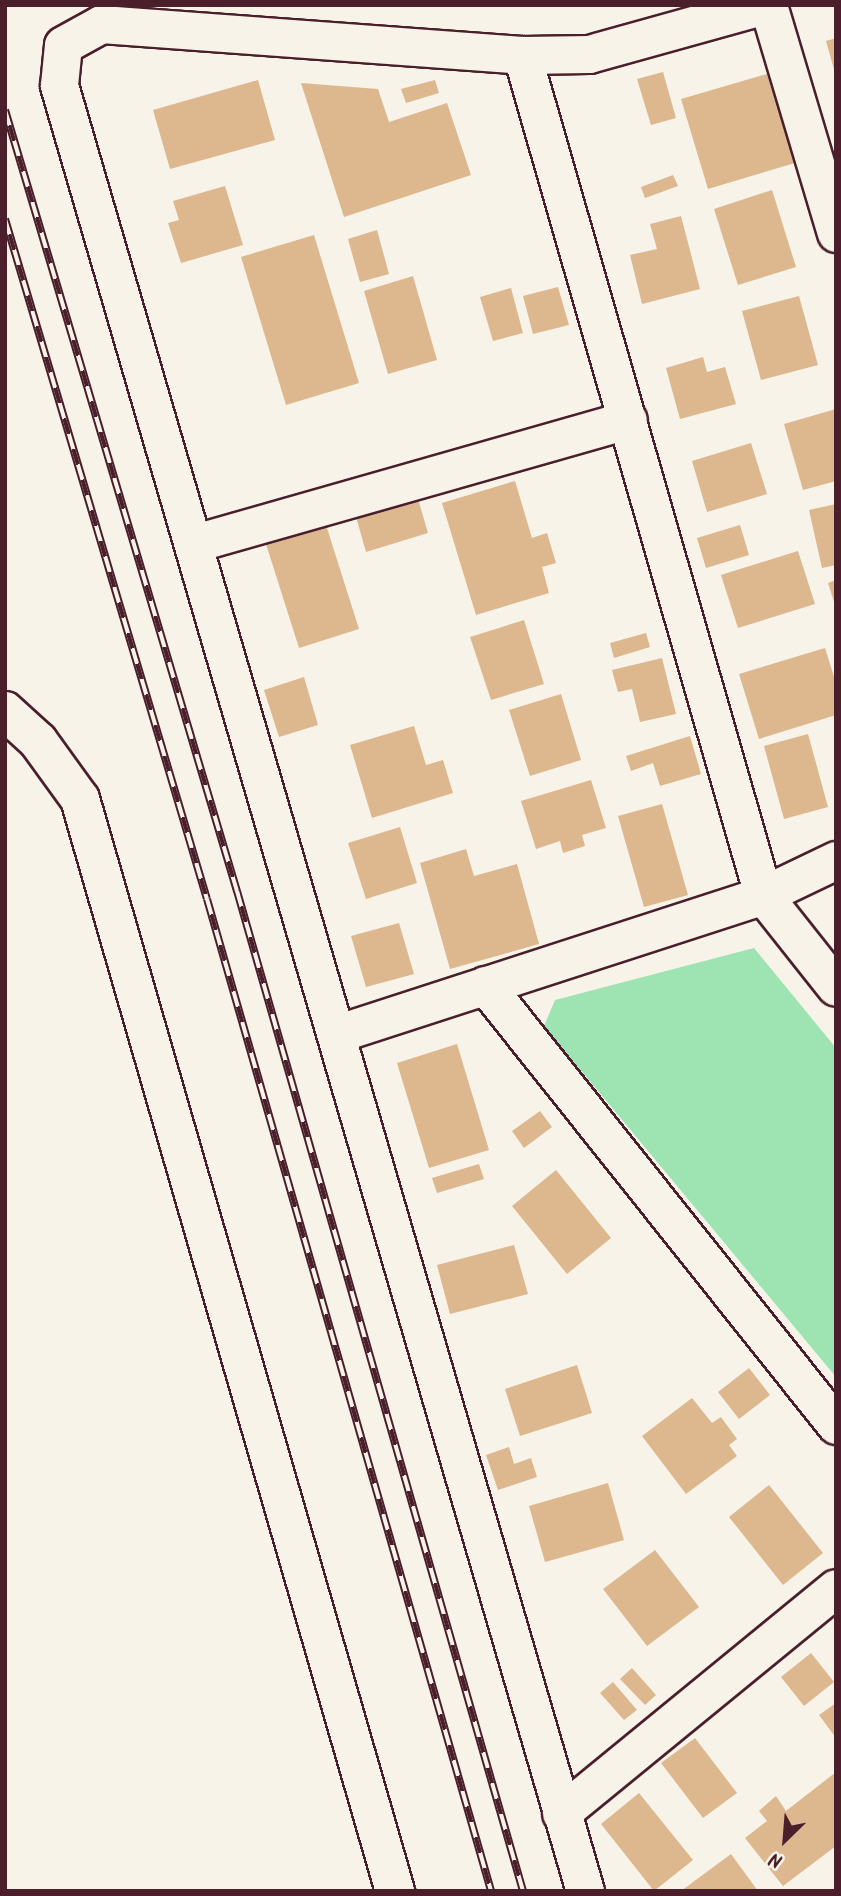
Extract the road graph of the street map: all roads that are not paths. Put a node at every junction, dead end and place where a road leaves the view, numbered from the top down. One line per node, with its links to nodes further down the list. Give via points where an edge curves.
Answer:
1 (766, 5): 2 (street, via 589,54); 3 (street)
2 (522, 55): 4 (street); 5 (street, via 101,24 63,44 60,85)
3 (836, 233)
4 (628, 420): 5 (street); 8 (street)
5 (195, 543): 11 (street)
6 (5, 711): 15 (street, via 38,741 80,799)
7 (836, 860): 8 (street)
8 (763, 895): 9 (street); 10 (street)
9 (485, 985): 11 (street); 12 (street)
10 (836, 987)
11 (336, 1034): 14 (street)
12 (836, 1425)
13 (836, 1588): 14 (street)
14 (561, 1813): 16 (street)
15 (395, 1891)
16 (585, 1891)

